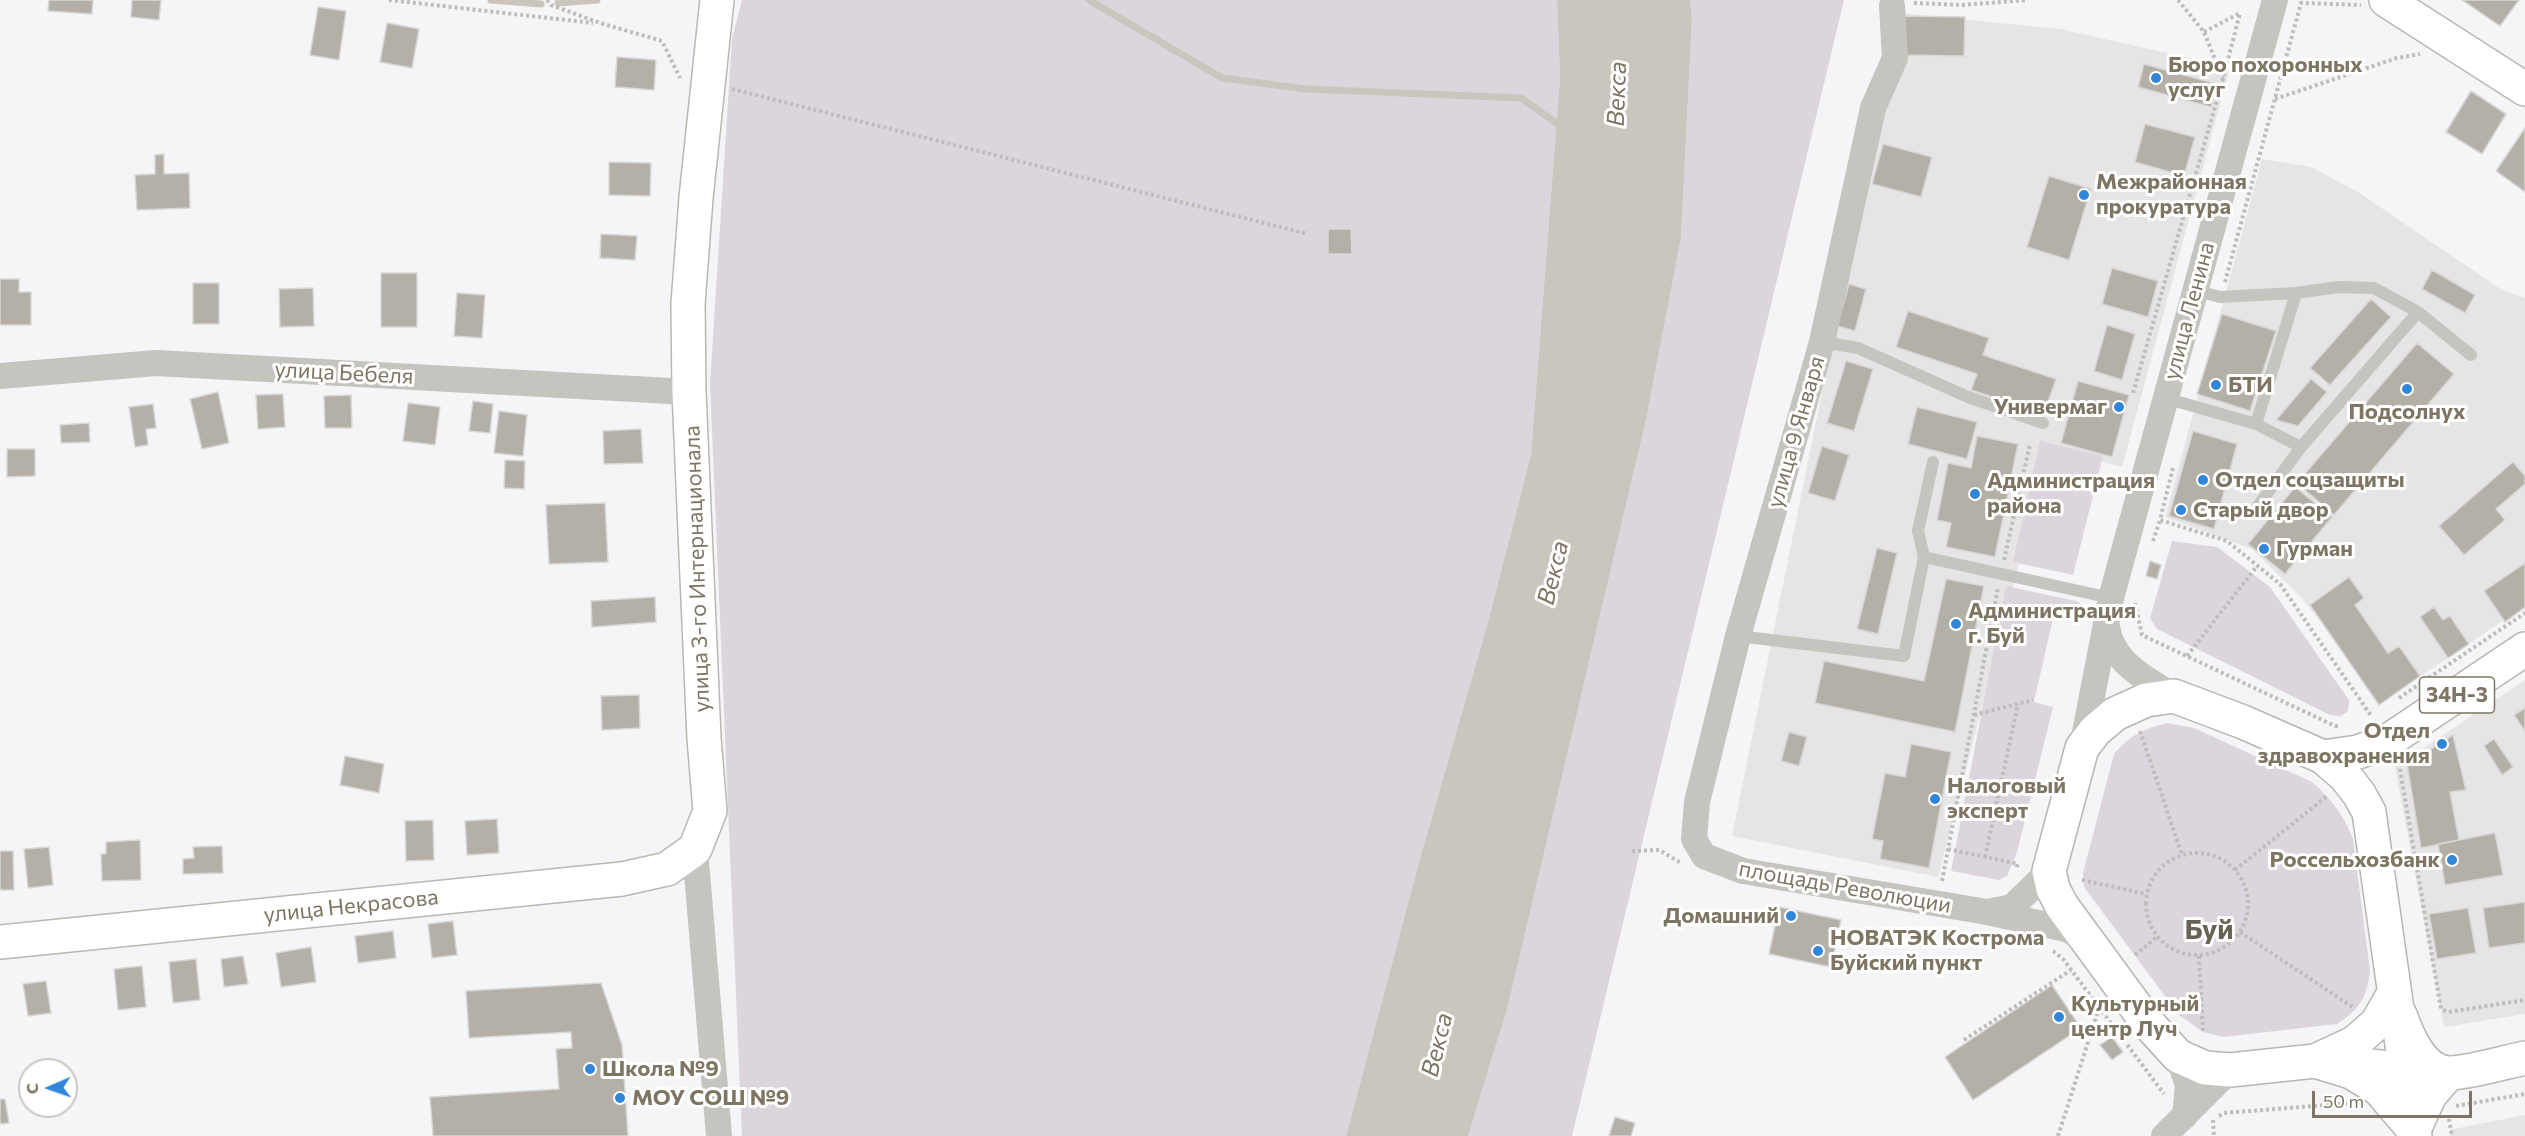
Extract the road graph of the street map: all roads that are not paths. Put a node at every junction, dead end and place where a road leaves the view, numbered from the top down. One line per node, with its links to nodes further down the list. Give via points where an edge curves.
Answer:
1 (2275, 0): 6 (street, улица Ленина)
2 (2386, 0): 5 (main road)
3 (1892, 6): 9 (street, улица 9 Января, via 1895,58 1873,108)
4 (716, 15): 12 (main road, улица 3-го Интернационала, via 695,84)
5 (2525, 89)
6 (2194, 290): 7 (lane, via 2220,297); 13 (street, улица Ленина)
7 (2296, 293): 8 (lane, via 2338,287 2374,288); 15 (lane)
8 (2418, 312): 10 (lane); 16 (lane)
9 (1822, 342): 14 (lane, via 1858,348 1968,397); 22 (street, улица 9 Января)
10 (2471, 355)
11 (0, 376): 12 (street, улица Бебеля, via 156,363)
12 (689, 392): 29 (main road, улица 3-го Интернационала, via 710,811)
13 (2165, 398): 15 (lane); 20 (street, улица Ленина)
14 (2043, 423)
15 (2256, 424): 16 (lane)
16 (2301, 447): 18 (lane)
17 (1933, 462): 19 (lane, via 1918,531)
18 (2258, 507)
19 (1924, 558): 20 (lane); 22 (lane, via 1904,656)
20 (2124, 598): 21 (street, улица Ленина)
21 (2106, 623): 24 (street, via 2113,646 2125,662); 26 (street, улица Ленина)
22 (1738, 636): 30 (street, улица 9 Января, via 1697,802)
23 (2525, 649): 25 (main road, 34Н-3)
24 (2174, 696): 26 (main road, via 2146,700 2115,714); 27 (main road)
25 (2384, 733): 27 (main road, via 2358,753); 28 (main road, via 2368,768)
26 (2082, 748): 31 (main road)
27 (2323, 757): 28 (main road, via 2345,776)
28 (2368, 812): 35 (main road)
29 (695, 849): 34 (main road, улица Некрасова, via 667,869 622,879); 44 (street, улица 3-го Интернационала)
30 (1696, 862): 32 (street, площадь Революции)
31 (2049, 871): 32 (street, площадь Революции, via 2012,906); 33 (main road, площадь Революции, via 2062,906)
32 (1987, 912): 33 (street, площадь Революции, via 2067,929)
33 (2086, 940): 36 (main road, площадь Революции, via 2147,1022)
34 (0, 942)
35 (2393, 996): 38 (main road, площадь Революции, via 2377,1023 2354,1043); 39 (main road); 41 (main road, via 2411,1044 2430,1065)
36 (2178, 1056): 40 (main road, площадь Революции, via 2205,1068); 42 (street, площадь Революции, via 2188,1085)
37 (2525, 1058): 41 (main road, площадь Революции)
38 (2315, 1061): 39 (main road, площадь Революции); 40 (main road, площадь Революции); 43 (main road, площадь Революции, via 2351,1072 2379,1089)
39 (2405, 1069): 41 (main road, площадь Революции); 43 (main road)
40 (2230, 1070): 42 (street)
41 (2449, 1073): 43 (main road, via 2430,1095)
42 (2185, 1116): 45 (street)
43 (2415, 1133)
44 (719, 1136)
45 (2164, 1136)

